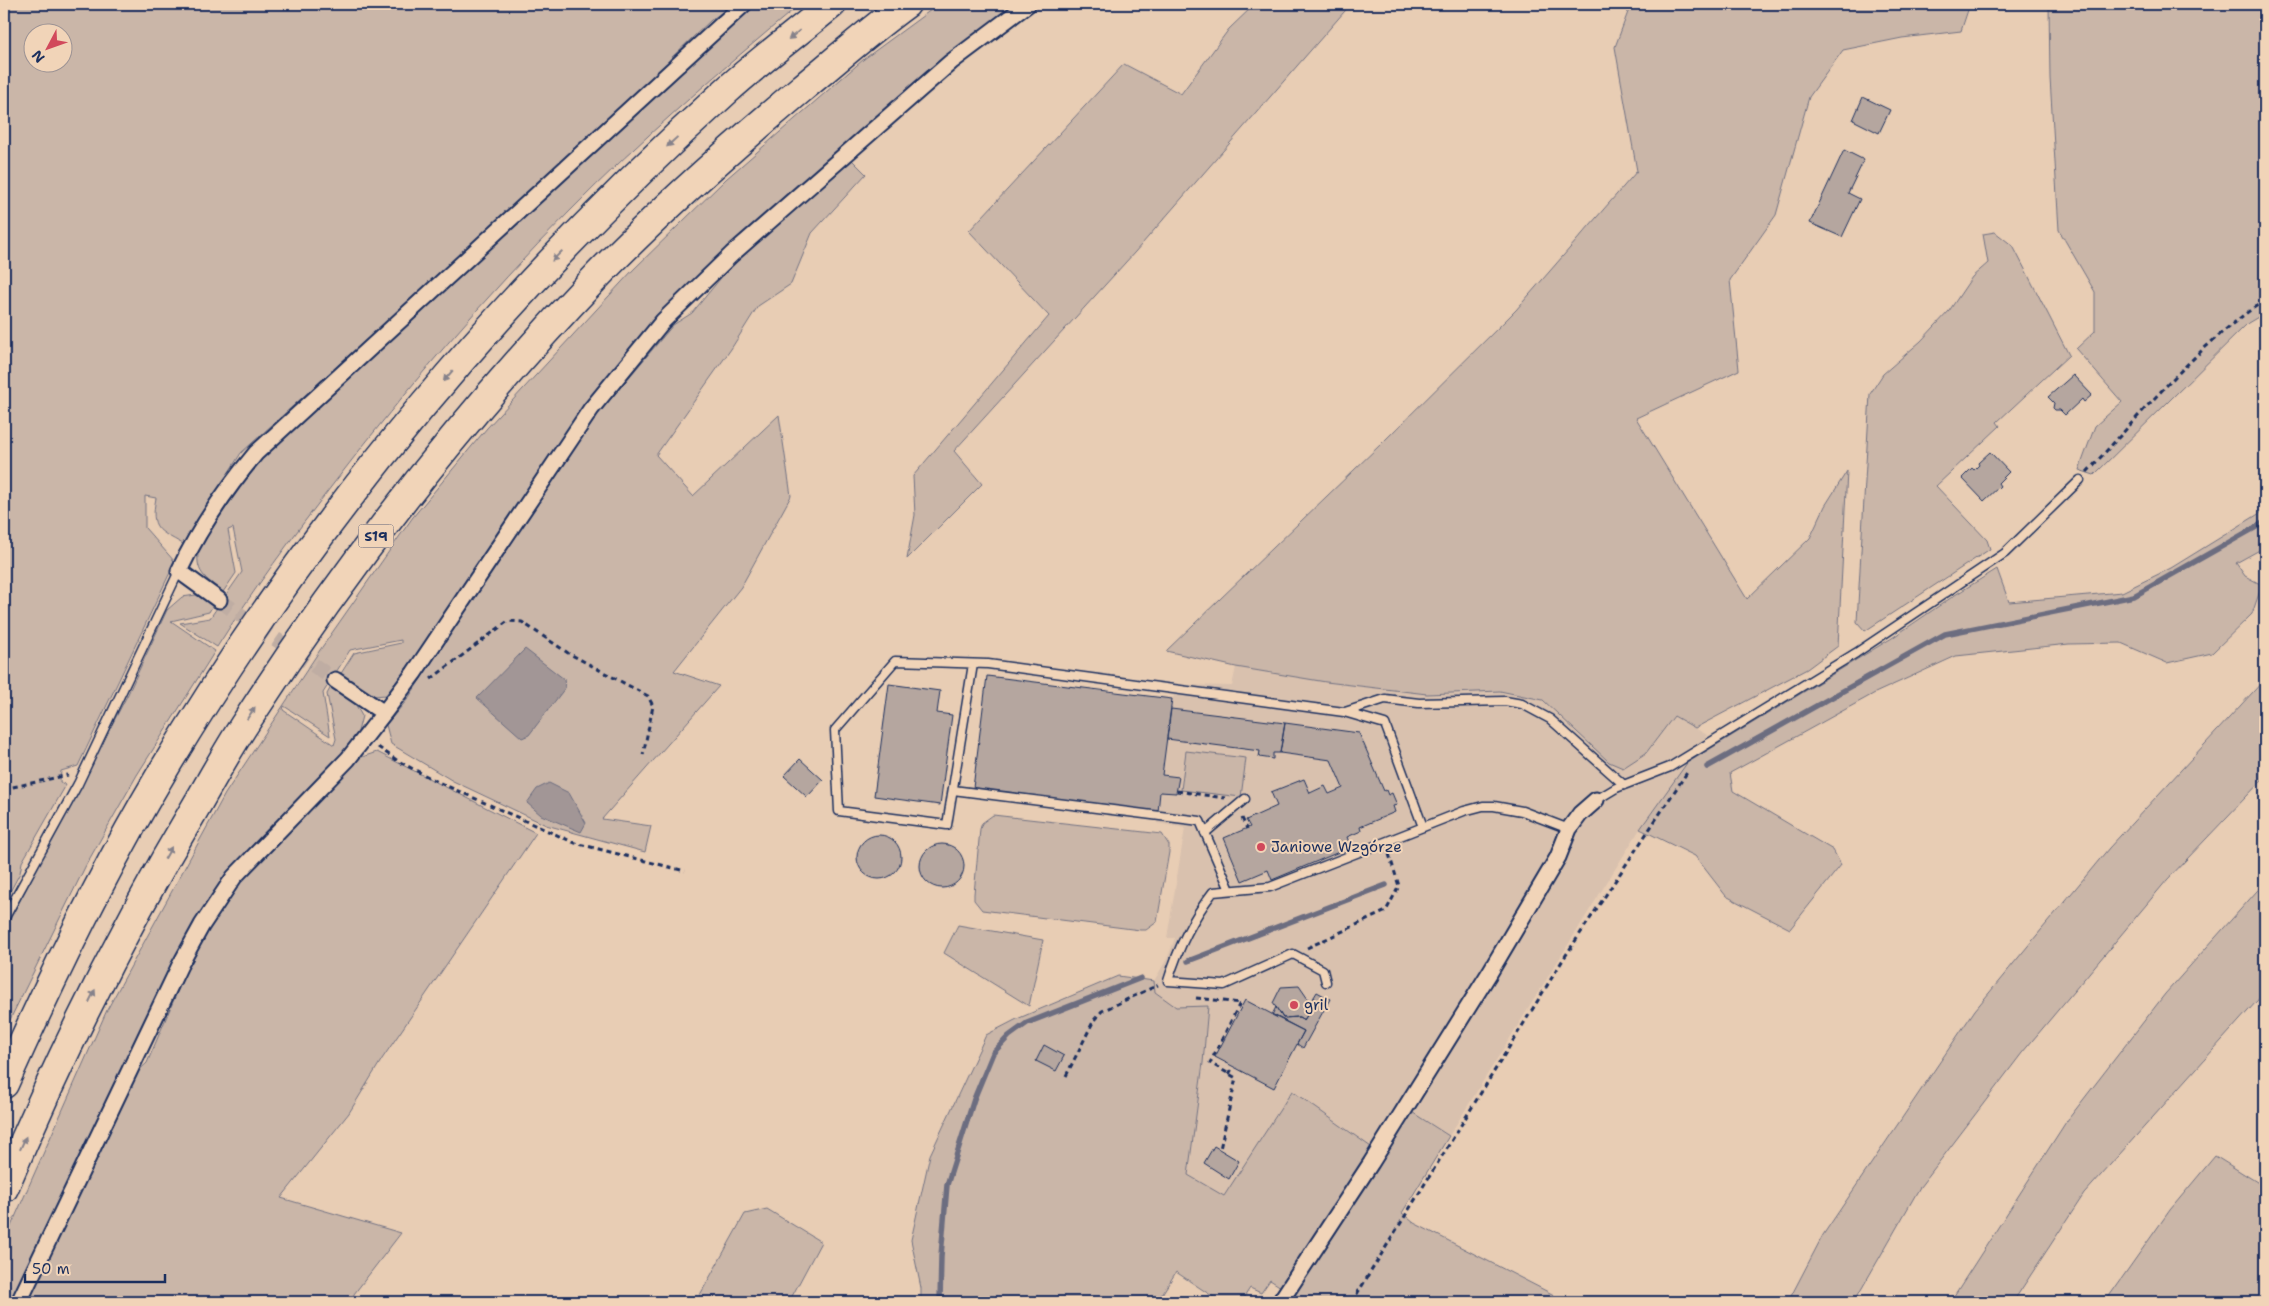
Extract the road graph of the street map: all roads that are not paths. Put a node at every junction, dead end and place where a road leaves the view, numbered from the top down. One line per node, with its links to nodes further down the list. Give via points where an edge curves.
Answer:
1 (744, 4): 6 (street, via 256,453 235,478)
2 (832, 4): 22 (highway, one-way to 22, via 727,90 626,185 531,282 453,370 316,540 160,775 44,993)
3 (906, 4): 23 (highway, S19, one-way to 3, via 101,978 172,846 246,722 305,633 376,537 454,438 600,274 751,132)
4 (1028, 4): 11 (street, via 936,75 732,254 664,322 590,409)
5 (2080, 480): 12 (lane, via 2006,553 1856,653 1670,766)
6 (179, 571): 7 (street); 20 (lane, via 83,772)
7 (219, 600)
8 (973, 664): 10 (lane); 13 (lane); 13 (lane, via 895,661 835,730 839,811 947,826)
9 (335, 680): 11 (street)
10 (1344, 712): 12 (lane, via 1385,699 1419,704 1505,701 1522,704 1550,719); 16 (lane, via 1385,724)
11 (384, 713): 24 (street, via 365,739 234,877 202,925 180,964)
12 (1624, 785): 15 (lane)
13 (952, 790): 18 (lane, via 1200,821)
14 (1244, 799): 18 (lane)
15 (1596, 800): 17 (street)
16 (1423, 827): 17 (lane, via 1484,806 1522,811); 19 (lane, via 1270,887)
17 (1569, 829): 25 (street, via 1558,856 1490,972)
18 (1205, 833): 19 (lane)
19 (1230, 890): 21 (lane, via 1213,892 1201,907 1176,952 1168,981 1224,985 1293,954 1323,970)
20 (4, 919)
21 (1326, 982)
22 (4, 1084)
23 (4, 1188)
24 (19, 1302)
25 (1280, 1302)

